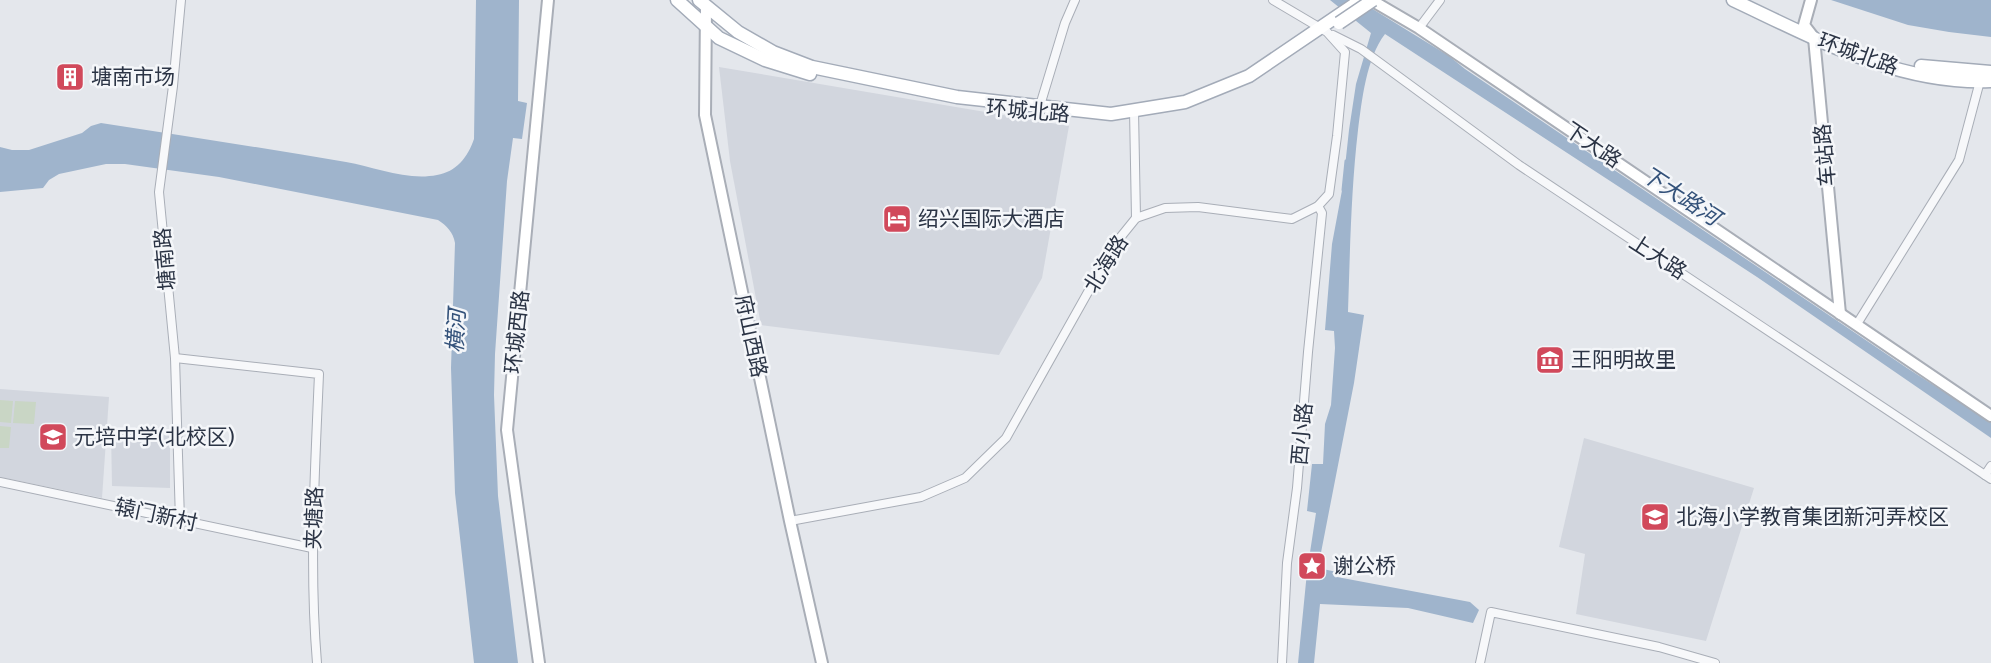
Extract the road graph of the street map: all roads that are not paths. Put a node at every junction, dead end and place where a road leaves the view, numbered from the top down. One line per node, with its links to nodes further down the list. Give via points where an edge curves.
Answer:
1 (181, 0): 27 (street, 塘南路, via 159,192)
2 (678, 0): 15 (main road, 环城北路)
3 (1075, 0): 21 (street)
4 (1272, 0): 17 (street)
5 (1361, 0): 13 (main road, 环城北路)
6 (1372, 0): 13 (main road, 环城北路, bridge); 16 (street, 下大路)
7 (1440, 0): 16 (street)
8 (1733, 0): 18 (main road, 环城北路)
9 (1750, 0): 14 (main road, 环城北路)
10 (551, 2): 36 (street, 环城西路, via 507,430)
11 (705, 2): 15 (street, 府山西路); 21 (main road, 环城北路, via 747,37 812,67 957,97)
12 (1810, 4): 14 (street)
13 (1337, 20): 17 (main road, 环城北路)
14 (1804, 25): 18 (street); 19 (main road, 环城北路, via 1895,62)
15 (705, 27): 21 (main road, 环城北路, via 765,60 817,76 954,104); 33 (street, 府山西路, via 705,115)
16 (1419, 28): 25 (street, 下大路)
17 (1322, 30): 22 (main road, 环城北路, via 1254,82 1186,107); 23 (street, via 1345,52 1329,194); 30 (street, 上大路, via 1361,49 1519,165)
18 (1814, 38): 20 (main road, 环城北路, via 1892,69 1936,78); 25 (street, 车站路)
19 (1991, 72)
20 (1985, 81): 26 (street, via 1959,160)
21 (1039, 109): 22 (main road, 环城北路, via 1114,119)
22 (1134, 113): 24 (street)
23 (1318, 206): 24 (street, 北海路, via 1292,219 1198,207 1165,208); 38 (street, 西小路, via 1322,213 1287,563)
24 (1136, 218): 33 (street, 北海路, via 1115,244 1006,438 964,478 921,497)
25 (1840, 314): 26 (street, 下大路)
26 (1857, 324): 28 (street, 下大路)
27 (175, 358): 32 (street, 塘南路); 34 (street, 夹塘路, via 319,374)
28 (1991, 416)
29 (1991, 465): 30 (street)
30 (1988, 477)
31 (0, 482): 32 (street, 辕门新村)
32 (180, 520): 34 (street, 辕门新村)
33 (790, 521): 37 (street, 府山西路)
34 (312, 548): 35 (street, 夹塘路)
35 (317, 663)
36 (539, 663)
37 (822, 663)
38 (1282, 663)
39 (1480, 663): 40 (street, via 1491,612 1659,647)
40 (1715, 663)

